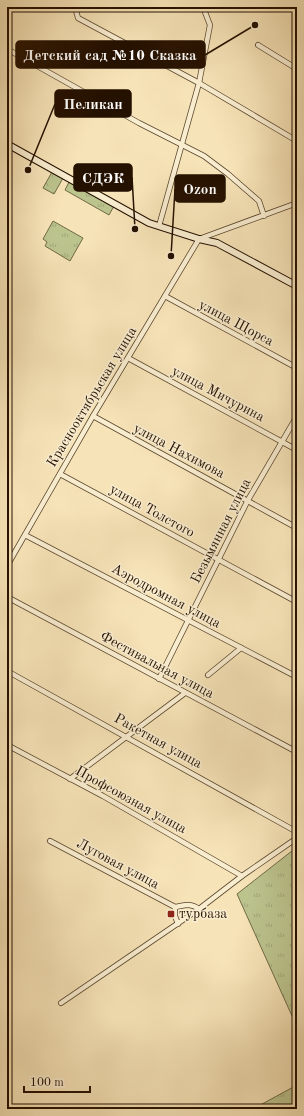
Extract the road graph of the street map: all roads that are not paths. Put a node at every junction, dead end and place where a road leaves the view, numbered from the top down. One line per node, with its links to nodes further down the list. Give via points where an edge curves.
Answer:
1 (75, 7): 6 (street, via 78,18)
2 (203, 7): 6 (street, via 210,25)
3 (258, 45): 5 (street)
4 (7, 49): 8 (street, via 139,123)
5 (297, 69)
6 (199, 83): 7 (street); 8 (street)
7 (297, 141)
8 (183, 144): 11 (street, via 228,174 259,201); 12 (street)
9 (7, 145): 12 (main road, via 134,215)
10 (296, 204): 11 (street)
11 (264, 216): 13 (street)
12 (159, 226): 13 (main road)
13 (199, 239): 14 (main road, via 217,243); 15 (street, Краснооктябрьская улица)
14 (297, 286)
15 (165, 296): 16 (street, Краснооктябрьская улица); 17 (street, улица Щорса)
16 (128, 358): 18 (street, Краснооктябрьская улица); 20 (street, улица Мичурина)
17 (297, 368)
18 (93, 416): 22 (street, Краснооктябрьская улица); 23 (street, улица Нахимова)
19 (297, 416): 20 (street, Безымянная улица)
20 (283, 442): 21 (street, улица Мичурина); 23 (street, Безымянная улица)
21 (297, 450)
22 (60, 474): 25 (street, Краснооктябрьская улица); 26 (street, улица Толстого)
23 (248, 500): 24 (street, улица Нахимова); 26 (street, Безымянная улица)
24 (297, 528)
25 (25, 535): 27 (street, Краснооктябрьская улица); 30 (street, Аэродромная улица)
26 (218, 560): 29 (street, улица Толстого); 30 (street, Безымянная улица)
27 (7, 566)
28 (7, 597): 35 (street, Фестивальная улица)
29 (297, 602)
30 (188, 619): 31 (street, Аэродромная улица); 35 (street, Безымянная улица)
31 (241, 648): 33 (street); 34 (street, Аэродромная улица)
32 (7, 671): 37 (street, Ракетная улица)
33 (208, 675)
34 (297, 678)
35 (159, 679): 36 (street, Фестивальная улица)
36 (185, 693): 37 (street); 39 (street, Фестивальная улица)
37 (127, 737): 40 (street); 41 (street, Ракетная улица)
38 (7, 745): 40 (street, Профсоюзная улица)
39 (297, 752)
40 (70, 779): 44 (street, Профсоюзная улица)
41 (297, 832)
42 (297, 838): 44 (street)
43 (50, 841): 45 (street, Луговая улица)
44 (242, 876): 46 (street)
45 (175, 907): 46 (street, via 186,904); 47 (street)
46 (199, 909): 47 (street)
47 (178, 924): 48 (street)
48 (61, 1004)

